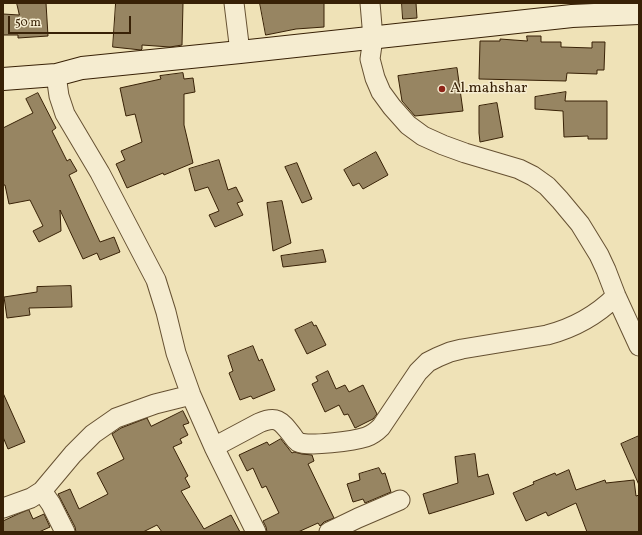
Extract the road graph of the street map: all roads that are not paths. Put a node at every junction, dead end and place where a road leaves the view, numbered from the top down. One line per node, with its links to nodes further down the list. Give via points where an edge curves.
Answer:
1 (234, 3): 6 (street)
2 (370, 3): 5 (street)
3 (571, 10): 4 (street); 5 (street)
4 (639, 13)
5 (373, 38): 6 (street); 9 (street, via 370,59 374,78 381,92 408,125 422,136 465,153 519,169 547,186 590,239)
6 (240, 52): 7 (street, via 82,68)
7 (56, 75): 8 (street); 11 (street, via 65,114 100,173 156,280 176,354)
8 (3, 79)
9 (616, 296): 10 (street); 12 (street, via 593,316 559,332 462,349 438,356 418,372 374,434 357,440 304,444 296,441 281,422 272,419 259,423)
10 (639, 346)
11 (191, 396): 12 (street); 13 (street, via 155,404 116,418 93,434)
12 (214, 447): 17 (street)
13 (42, 491): 15 (street, via 31,498); 16 (street)
14 (400, 500): 18 (street)
15 (3, 508)
16 (65, 532)
17 (256, 532)
18 (329, 532)

